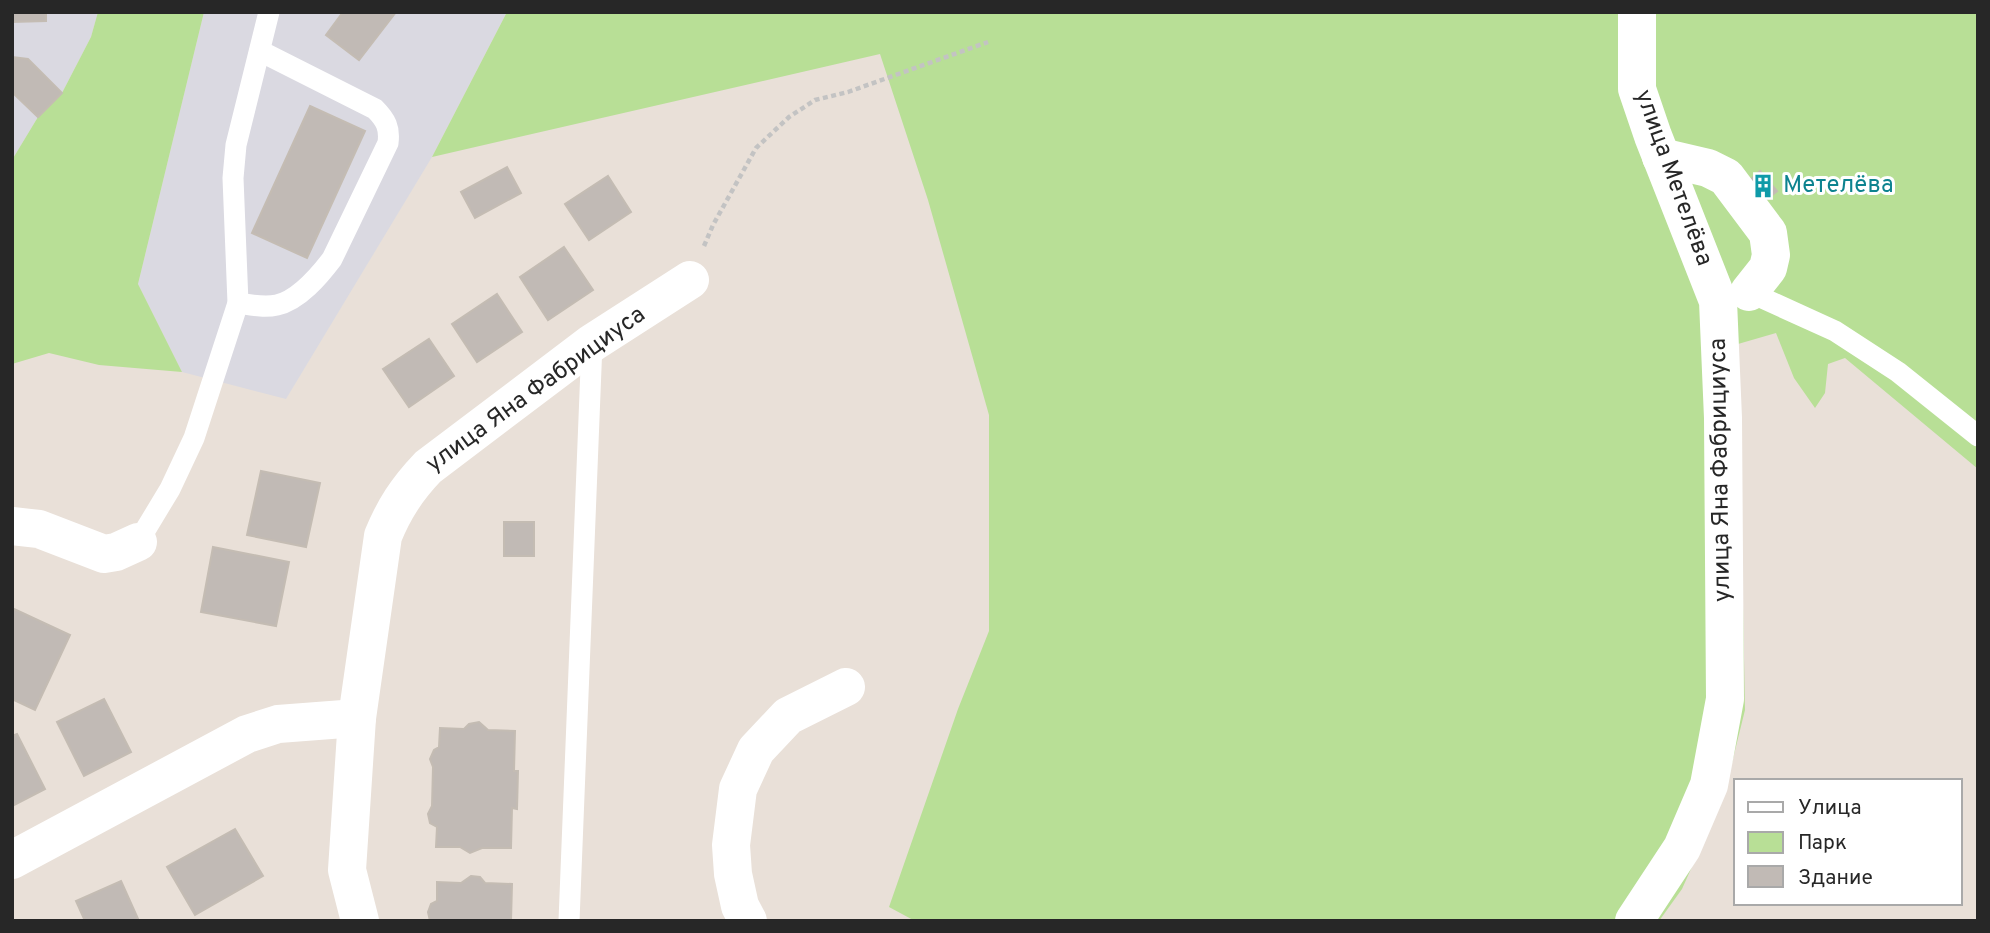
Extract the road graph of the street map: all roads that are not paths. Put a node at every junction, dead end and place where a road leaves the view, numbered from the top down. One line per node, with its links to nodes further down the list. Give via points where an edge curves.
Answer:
1 (269, 12): 3 (lane)
2 (1637, 12): 4 (street, улица Метелёва, via 1637,89)
3 (260, 51): 7 (lane, via 236,145 233,178); 7 (lane, via 375,109 389,131 388,143 322,272 279,305)
4 (1661, 157): 6 (street, улица Метелёва); 6 (street, via 1726,177 1768,233 1768,268)
5 (690, 280): 8 (street, улица Яна Фабрициуса)
6 (1734, 296): 9 (lane, via 1835,331 1898,372); 18 (street, улица Яна Фабрициуса, via 1723,418 1726,699 1709,785 1682,848)
7 (238, 303): 11 (lane, via 194,439)
8 (592, 343): 13 (street, улица Яна Фабрициуса, via 428,467 394,509 383,536); 17 (lane)
9 (1978, 436)
10 (12, 526): 11 (street, via 39,530 104,554)
11 (138, 542)
12 (846, 687): 15 (street, via 788,716 757,750 737,789 731,845)
13 (357, 719): 14 (street, via 278,724 247,734); 16 (street, улица Яна Фабрициуса, via 347,870)
14 (12, 860)
15 (743, 916)
16 (360, 921)
17 (569, 921)
18 (1634, 921)

